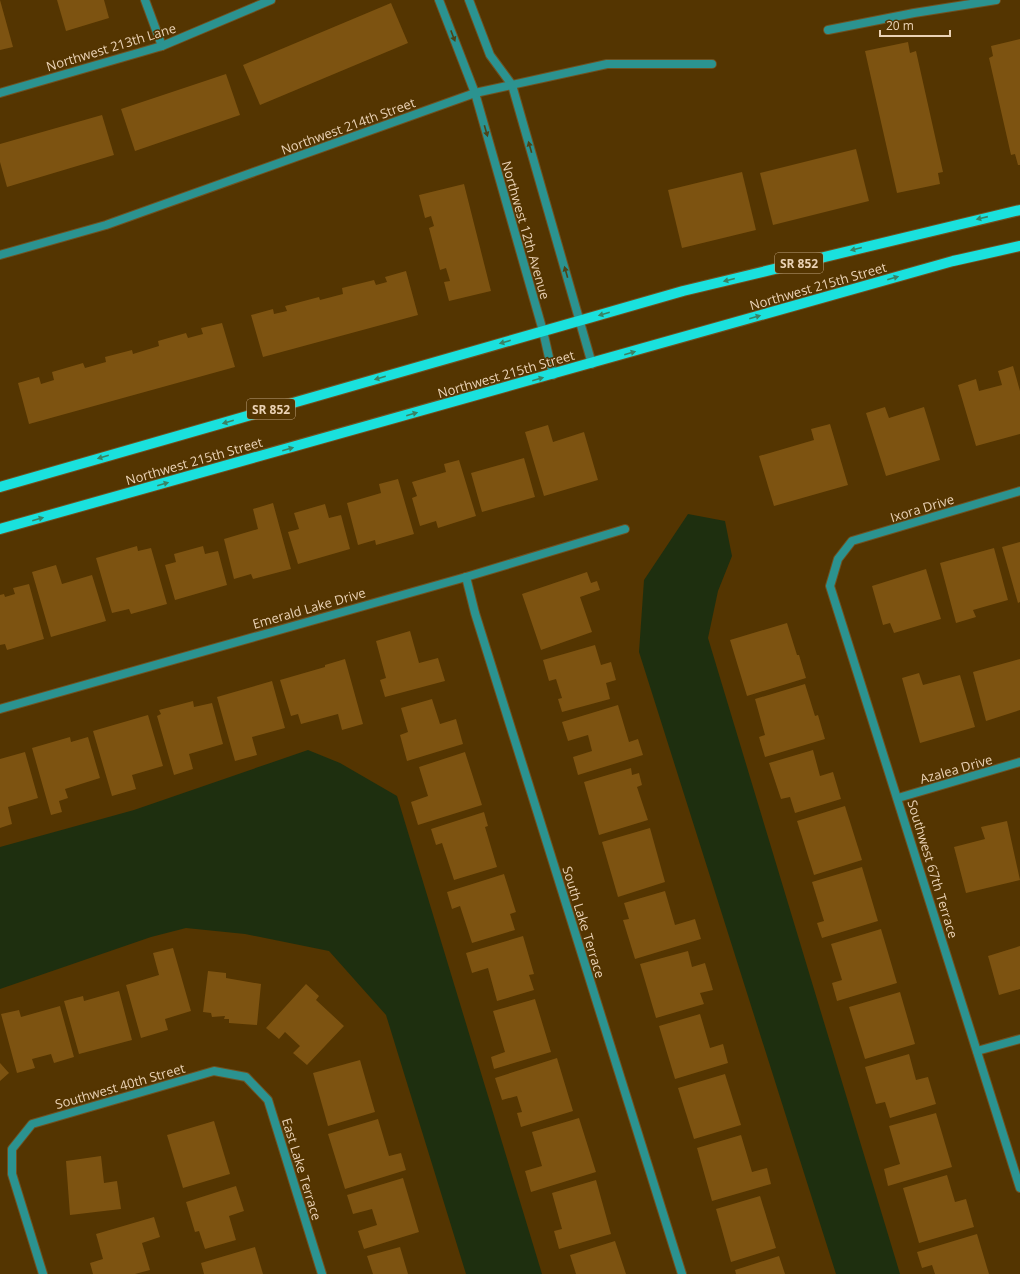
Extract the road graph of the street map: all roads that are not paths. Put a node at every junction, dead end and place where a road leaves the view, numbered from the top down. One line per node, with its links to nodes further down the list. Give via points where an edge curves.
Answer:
1 (144, 0): 7 (street)
2 (271, 0): 7 (street, Northwest 213th Lane)
3 (439, 0): 11 (street, one-way to 11)
4 (469, 0): 9 (street, via 490,55)
5 (996, 0): 6 (street)
6 (828, 30)
7 (162, 46): 10 (street, Northwest 213th Lane)
8 (712, 64): 9 (street, Northwest 214th Street, via 607,64)
9 (512, 85): 11 (street, Northwest 214th Street); 15 (street, Northwest 12th Avenue, one-way to 9)
10 (0, 93)
11 (475, 93): 14 (street, Northwest 214th Street, via 106,225); 16 (street, Northwest 12th Avenue, one-way to 16)
12 (1020, 210): 15 (main road, Northwest 215th Street / SR 852, one-way to 15, via 691,289)
13 (1020, 246): 17 (main road, Northwest 215th Street, one-way to 13, via 953,261)
14 (0, 255)
15 (580, 320): 16 (main road, Northwest 215th Street / SR 852); 17 (street, Northwest 12th Avenue)
16 (542, 331): 18 (street, Northwest 12th Avenue); 19 (main road, Northwest 215th Street / SR 852, one-way to 19)
17 (592, 364): 18 (main road, Northwest 215th Street)
18 (553, 375): 21 (main road, Northwest 215th Street, one-way to 18)
19 (0, 487)
20 (1020, 491): 23 (street, Ixora Drive, via 852,541)
21 (0, 529)
22 (625, 529): 24 (street, Emerald Lake Drive)
23 (838, 559): 27 (street, Southwest 67th Terrace, via 830,586)
24 (466, 577): 25 (street, Emerald Lake Drive); 34 (street, South Lake Terrace, via 475,613)
25 (0, 708)
26 (1020, 762): 27 (street, Azalea Drive)
27 (898, 798): 29 (street, Southwest 67th Terrace)
28 (1020, 1039): 29 (street)
29 (977, 1051): 31 (street, Southwest 67th Terrace)
30 (246, 1077): 32 (street, Southwest 40th Street, via 214,1071 32,1124 12,1149 12,1174); 33 (street, East Lake Terrace, via 268,1100)
31 (1020, 1188)
32 (42, 1274)
33 (322, 1274)
34 (682, 1274)

